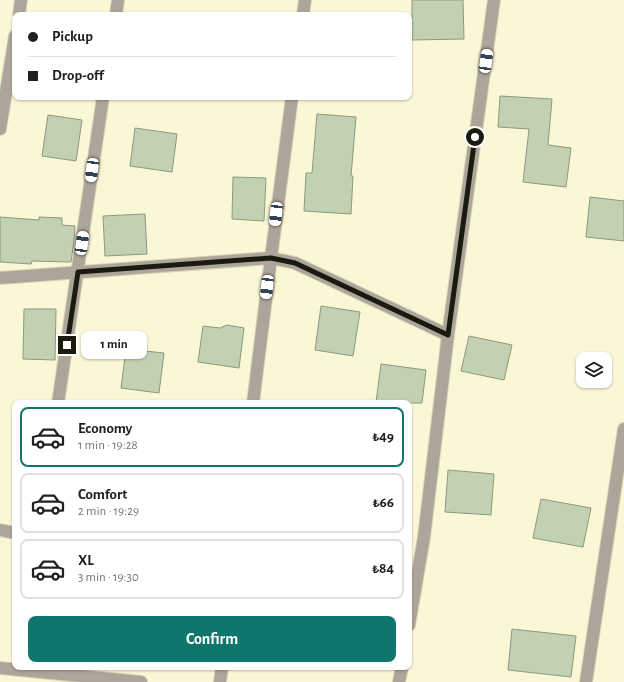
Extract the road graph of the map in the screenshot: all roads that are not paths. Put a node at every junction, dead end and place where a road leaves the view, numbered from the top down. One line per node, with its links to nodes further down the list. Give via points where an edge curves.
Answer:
1 (21, 0): 5 (street)
2 (118, 0): 6 (street)
3 (305, 0): 7 (street)
4 (494, 0): 16 (street)
5 (19, 12)
6 (116, 12)
7 (303, 12)
8 (12, 45): 9 (street)
9 (5, 65): 12 (street)
10 (103, 100): 14 (street)
11 (292, 100): 13 (street)
12 (0, 129)
13 (271, 258): 14 (street); 16 (street, via 295,263); 18 (street)
14 (78, 272): 15 (street); 17 (street)
15 (0, 278)
16 (448, 335): 22 (street, via 424,537)
17 (58, 400)
18 (253, 400)
19 (624, 429): 31 (street)
20 (0, 530): 21 (street)
21 (12, 532)
22 (412, 607)
23 (0, 668): 24 (street)
24 (12, 669)
25 (20, 670): 28 (street)
26 (222, 670): 29 (street)
27 (402, 670): 30 (street)
28 (141, 682)
29 (220, 682)
30 (400, 682)
31 (586, 682)

